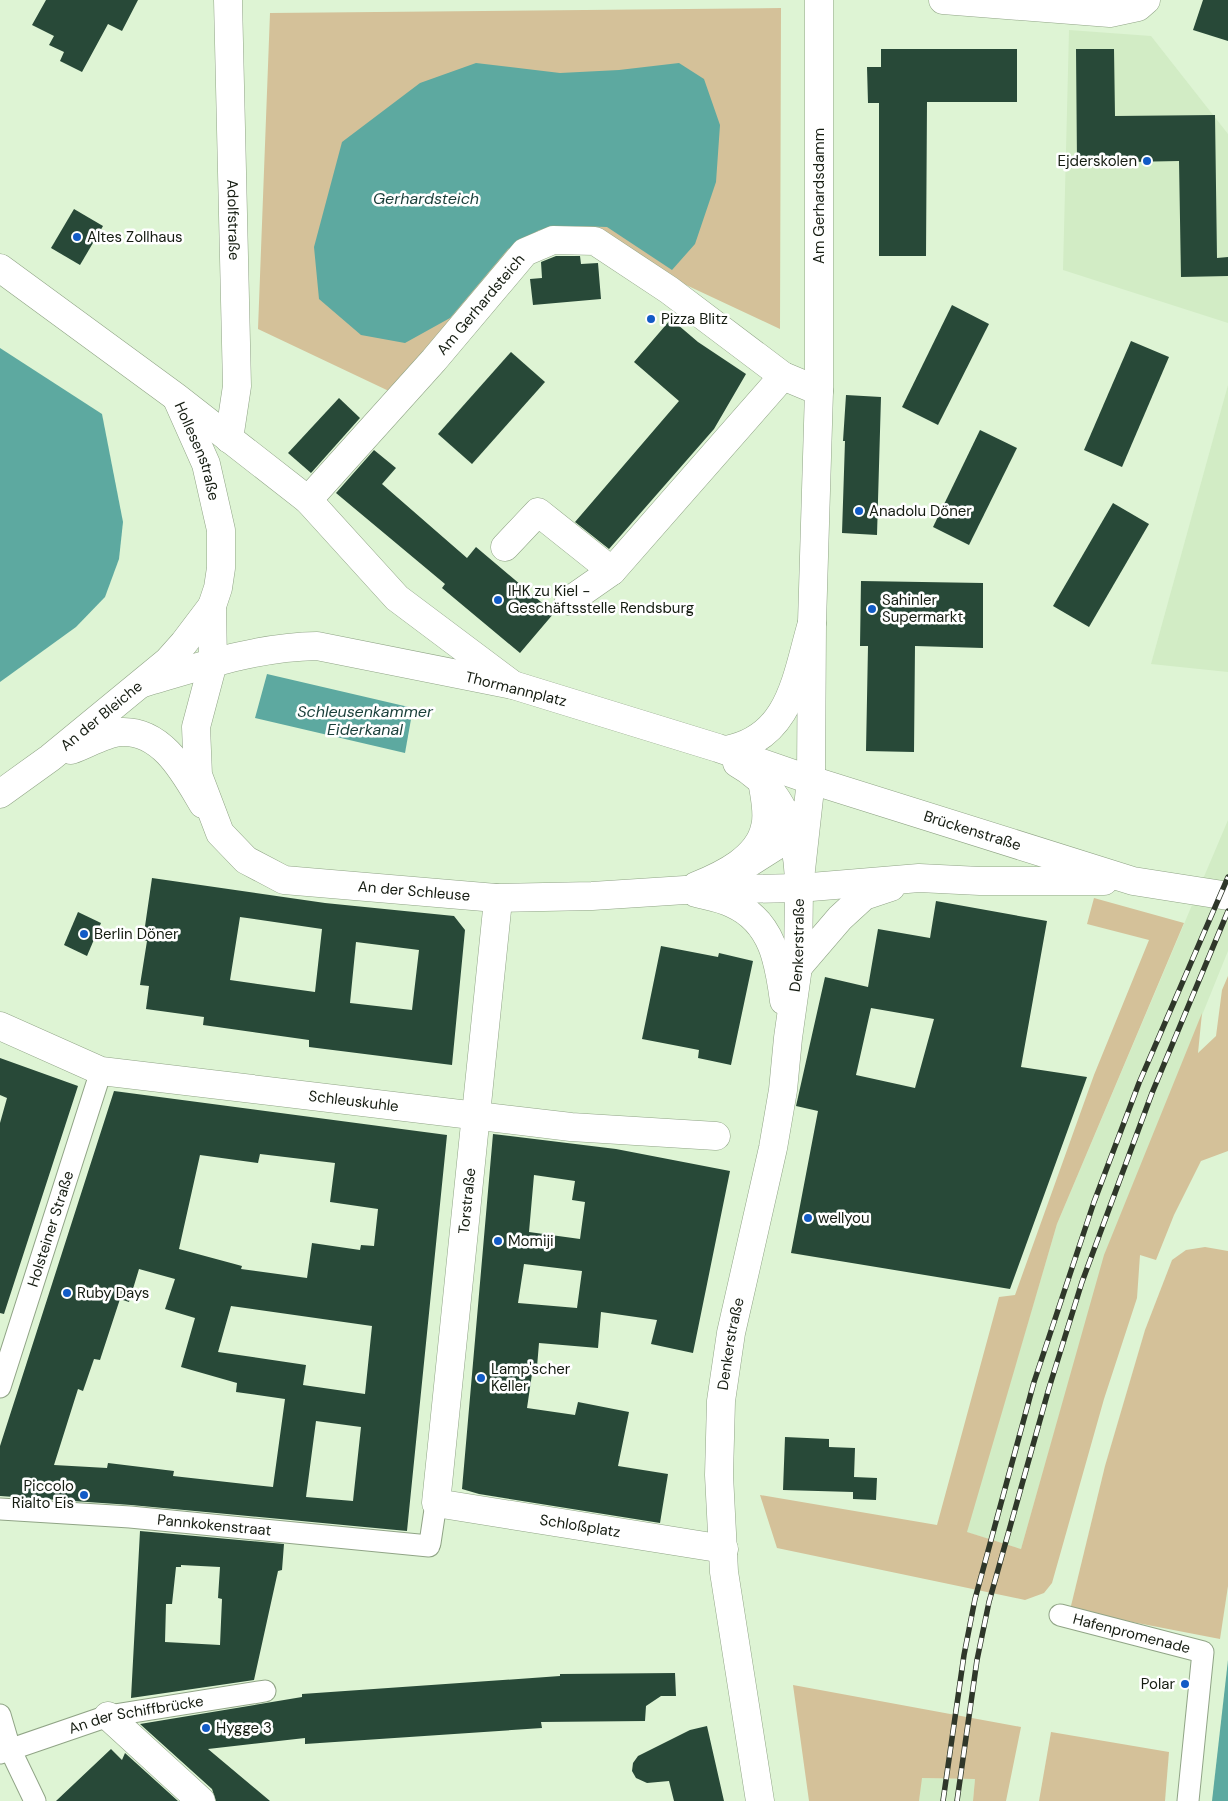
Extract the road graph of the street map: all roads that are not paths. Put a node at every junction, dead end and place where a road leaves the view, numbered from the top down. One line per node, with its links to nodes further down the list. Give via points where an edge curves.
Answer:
1 (228, 0): 9 (main road, Adolfstraße, via 237,386)
2 (819, 0): 7 (main road, Am Gerhardsdamm)
3 (942, 0): 4 (main road, via 1110,13 1138,7)
4 (1146, 0)
5 (0, 268): 8 (main road, Hollesenstraße)
6 (782, 376): 7 (main road, Am Gerhardsteich); 10 (main road, Am Gerhardsteich, via 668,290 595,241 553,240 525,252 393,407); 12 (main road)
7 (819, 391): 15 (main road)
8 (176, 397): 9 (main road); 14 (main road, Hollesenstraße, via 206,464 220,530 221,568)
9 (229, 439): 10 (main road)
10 (308, 500): 18 (main road, via 397,598)
11 (505, 547): 12 (main road, via 538,512)
12 (612, 571): 13 (main road)
13 (568, 601)
14 (212, 606): 16 (main road, Hollesenstraße); 17 (main road, via 184,643)
15 (812, 623): 19 (main road, via 786,708 754,742); 22 (main road)
16 (213, 663): 17 (main road, An der Bleiche); 18 (main road, Thormannplatz, via 262,650 317,646); 25 (main road, An der Schleuse, via 196,728 198,775)
17 (143, 683): 20 (main road, An der Bleiche)
18 (513, 685): 19 (main road, Thormannplatz)
19 (722, 749): 21 (main road); 22 (main road, Thormannplatz)
20 (50, 758): 23 (main road, An der Bleiche); 25 (main road, via 120,732 138,734 158,743 180,765)
21 (762, 780): 24 (main road, via 780,802); 26 (main road, via 766,827 753,851)
22 (810, 787): 24 (main road, via 806,807); 28 (main road, Brückenstraße); 29 (main road)
23 (0, 794)
24 (792, 828): 26 (main road, via 779,844 760,858); 29 (main road, via 799,859)
25 (220, 833): 32 (main road, An der Schleuse, via 246,860 284,880)
26 (722, 876): 30 (main road)
27 (919, 878): 28 (main road, Brückenstraße, via 980,882); 29 (main road, Brückenstraße); 33 (main road, via 864,896 840,918)
28 (1133, 881): 31 (main road, Brückenstraße)
29 (799, 888): 30 (main road, An der Schleuse); 33 (main road, Denkerstraße)
30 (685, 890): 32 (main road, An der Schleuse); 35 (main road, via 733,903 747,912 766,933 776,951)
31 (1228, 896)
32 (496, 898): 37 (main road, Torstraße)
33 (798, 967): 35 (main road, Denkerstraße)
34 (0, 1026): 36 (main road, Schleuskuhle)
35 (788, 1038): 42 (main road, Denkerstraße, via 773,1148 731,1334 721,1401 718,1475)
36 (101, 1071): 37 (main road, Schleuskuhle); 39 (street, Holsteiner Straße)
37 (476, 1116): 38 (main road, Schleuskuhle, via 571,1127); 40 (main road, Torstraße)
38 (716, 1136)
39 (0, 1387)
40 (436, 1503): 41 (street, Pannkokenstraat, via 429,1544 130,1517); 42 (main road, Schloßplatz)
41 (0, 1509)
42 (724, 1549): 50 (main road, Denkerstraße, via 724,1572)
43 (1060, 1615): 51 (street, Hafenpromenade, via 1204,1652)
44 (265, 1691): 46 (street, An der Schiffbrücke)
45 (0, 1716): 47 (street)
46 (108, 1716): 47 (street, An der Schiffbrücke); 49 (main road)
47 (5, 1751): 48 (street)
48 (35, 1801)
49 (201, 1801)
50 (760, 1801)
51 (1188, 1801)

